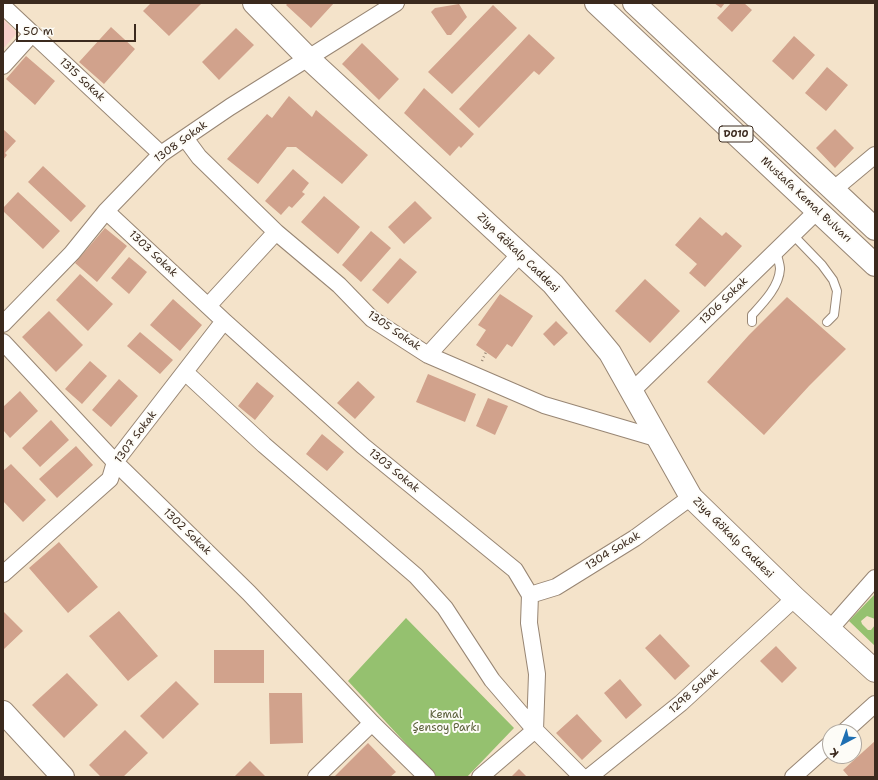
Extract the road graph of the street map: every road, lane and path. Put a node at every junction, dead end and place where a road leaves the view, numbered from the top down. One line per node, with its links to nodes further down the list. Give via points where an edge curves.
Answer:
1 (254, 3): 7 (main road, Ziya Gökalp Caddesi)
2 (396, 3): 7 (street, 1308 Sokak)
3 (596, 3): 14 (main road, Mustafa Kemal Bulvarı / D010)
4 (634, 3): 12 (main road, D010)
5 (3, 6): 6 (street, 1315 Sokak)
6 (32, 34): 8 (street); 10 (street, 1315 Sokak)
7 (308, 58): 9 (street, 1308 Sokak); 19 (main road, Ziya Gökalp Caddesi)
8 (3, 66)
9 (185, 138): 10 (street, 1308 Sokak); 16 (street, 1305 Sokak, via 199,157)
10 (161, 154): 13 (street, 1308 Sokak)
11 (875, 155): 12 (street)
12 (834, 190): 15 (main road, D010)
13 (106, 211): 21 (street, 1303 Sokak); 25 (street, 1308 Sokak, via 72,253)
14 (817, 211): 17 (street, 1306 Sokak); 20 (main road, Mustafa Kemal Bulvarı / D010)
15 (875, 229)
16 (276, 232): 21 (street); 27 (street, 1305 Sokak, via 339,285 372,319)
17 (793, 235): 18 (street, 1306 Sokak); 24 (lane, via 833,280 837,291 834,315)
18 (776, 251): 23 (lane, via 780,268 778,280 752,315); 29 (street, 1306 Sokak)
19 (520, 254): 27 (street); 29 (main road, Ziya Gökalp Caddesi, via 553,284 605,347)
20 (875, 265)
21 (208, 306): 22 (street, 1303 Sokak)
22 (224, 321): 28 (street, 1307 Sokak); 35 (street, 1303 Sokak, via 363,446 515,570)
23 (752, 322)
24 (827, 322)
25 (3, 324)
26 (3, 342): 31 (street, 1302 Sokak)
27 (428, 354): 30 (street, 1305 Sokak, via 544,405)
28 (186, 372): 31 (street, 1307 Sokak); 43 (street, via 264,445 416,576 445,608 492,680)
29 (632, 391): 30 (main road, Ziya Gökalp Caddesi)
30 (656, 438): 32 (main road, Ziya Gökalp Caddesi)
31 (115, 462): 33 (street, 1307 Sokak, via 110,479); 41 (street, 1302 Sokak, via 249,593)
32 (691, 496): 35 (street, 1304 Sokak, via 628,542 556,587); 36 (main road, Ziya Gökalp Caddesi)
33 (3, 574)
34 (875, 578): 37 (street)
35 (530, 595): 43 (street, via 529,623 537,674)
36 (795, 598): 37 (main road, Ziya Gökalp Caddesi); 50 (street, 1298 Sokak, via 681,703)
37 (830, 630): 38 (main road, Ziya Gökalp Caddesi)
38 (875, 671)
39 (875, 704): 42 (street)
40 (3, 712): 45 (main road)
41 (372, 723): 46 (street); 47 (street, 1302 Sokak)
42 (853, 724)
43 (535, 730): 48 (street); 49 (street)
44 (822, 751): 51 (street)
45 (63, 777)
46 (316, 777)
47 (427, 777)
48 (480, 777)
49 (582, 777)
50 (589, 777)
51 (793, 777)

